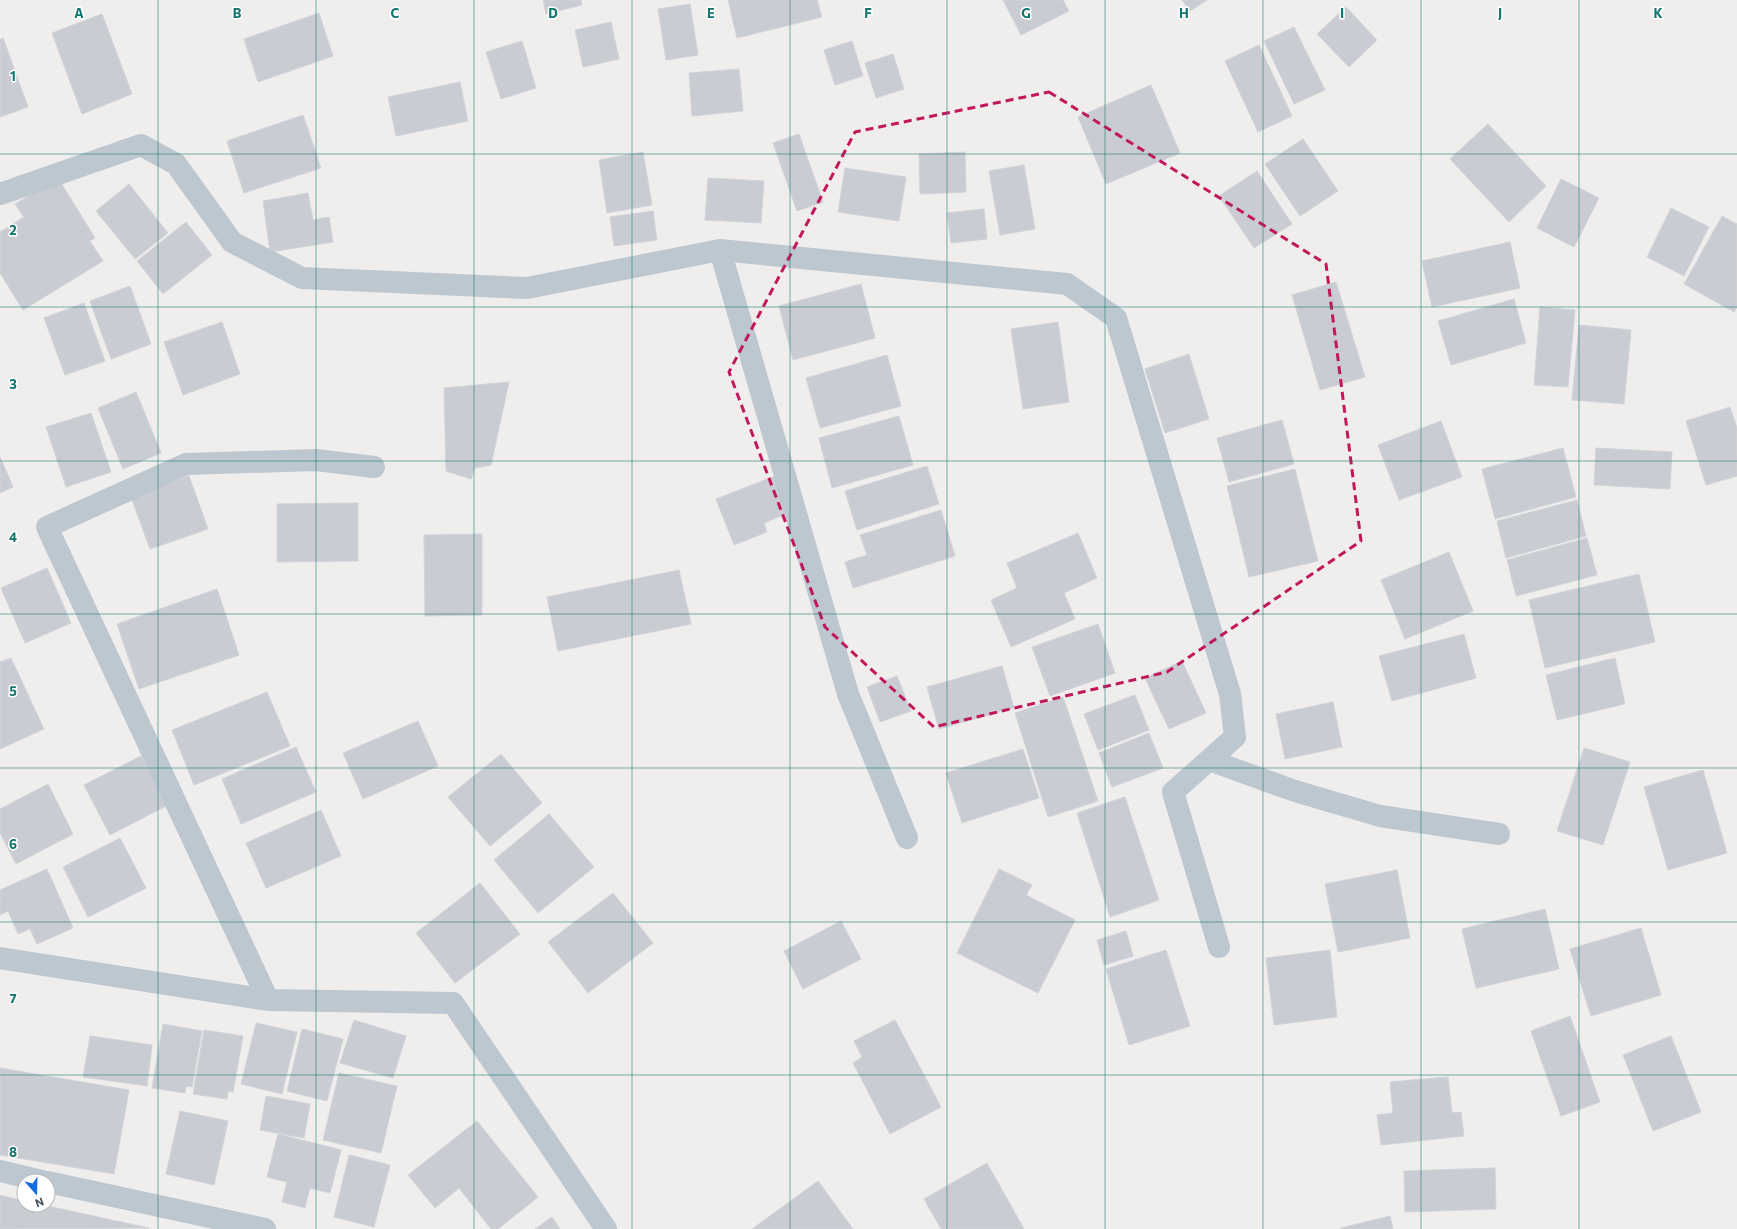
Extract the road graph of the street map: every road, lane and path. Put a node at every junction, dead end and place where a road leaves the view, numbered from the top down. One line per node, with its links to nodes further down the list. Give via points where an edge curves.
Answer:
1 (0, 194): 2 (street, via 141,145 176,164 232,242 302,278 527,288)
2 (720, 250): 4 (street, via 1067,284 1116,318 1230,694 1235,737); 6 (street, via 848,694)
3 (374, 467): 9 (street, via 316,460 186,464 48,527)
4 (1209, 760): 5 (street, via 1295,791 1380,816); 7 (street, via 1173,792)
5 (1499, 834)
6 (907, 838)
7 (1219, 947)
8 (0, 958): 9 (street)
9 (268, 1000): 14 (street, via 453,1003)
10 (0, 1171): 11 (street)
11 (16, 1175)
12 (56, 1184): 13 (street)
13 (264, 1229)
14 (606, 1229)

